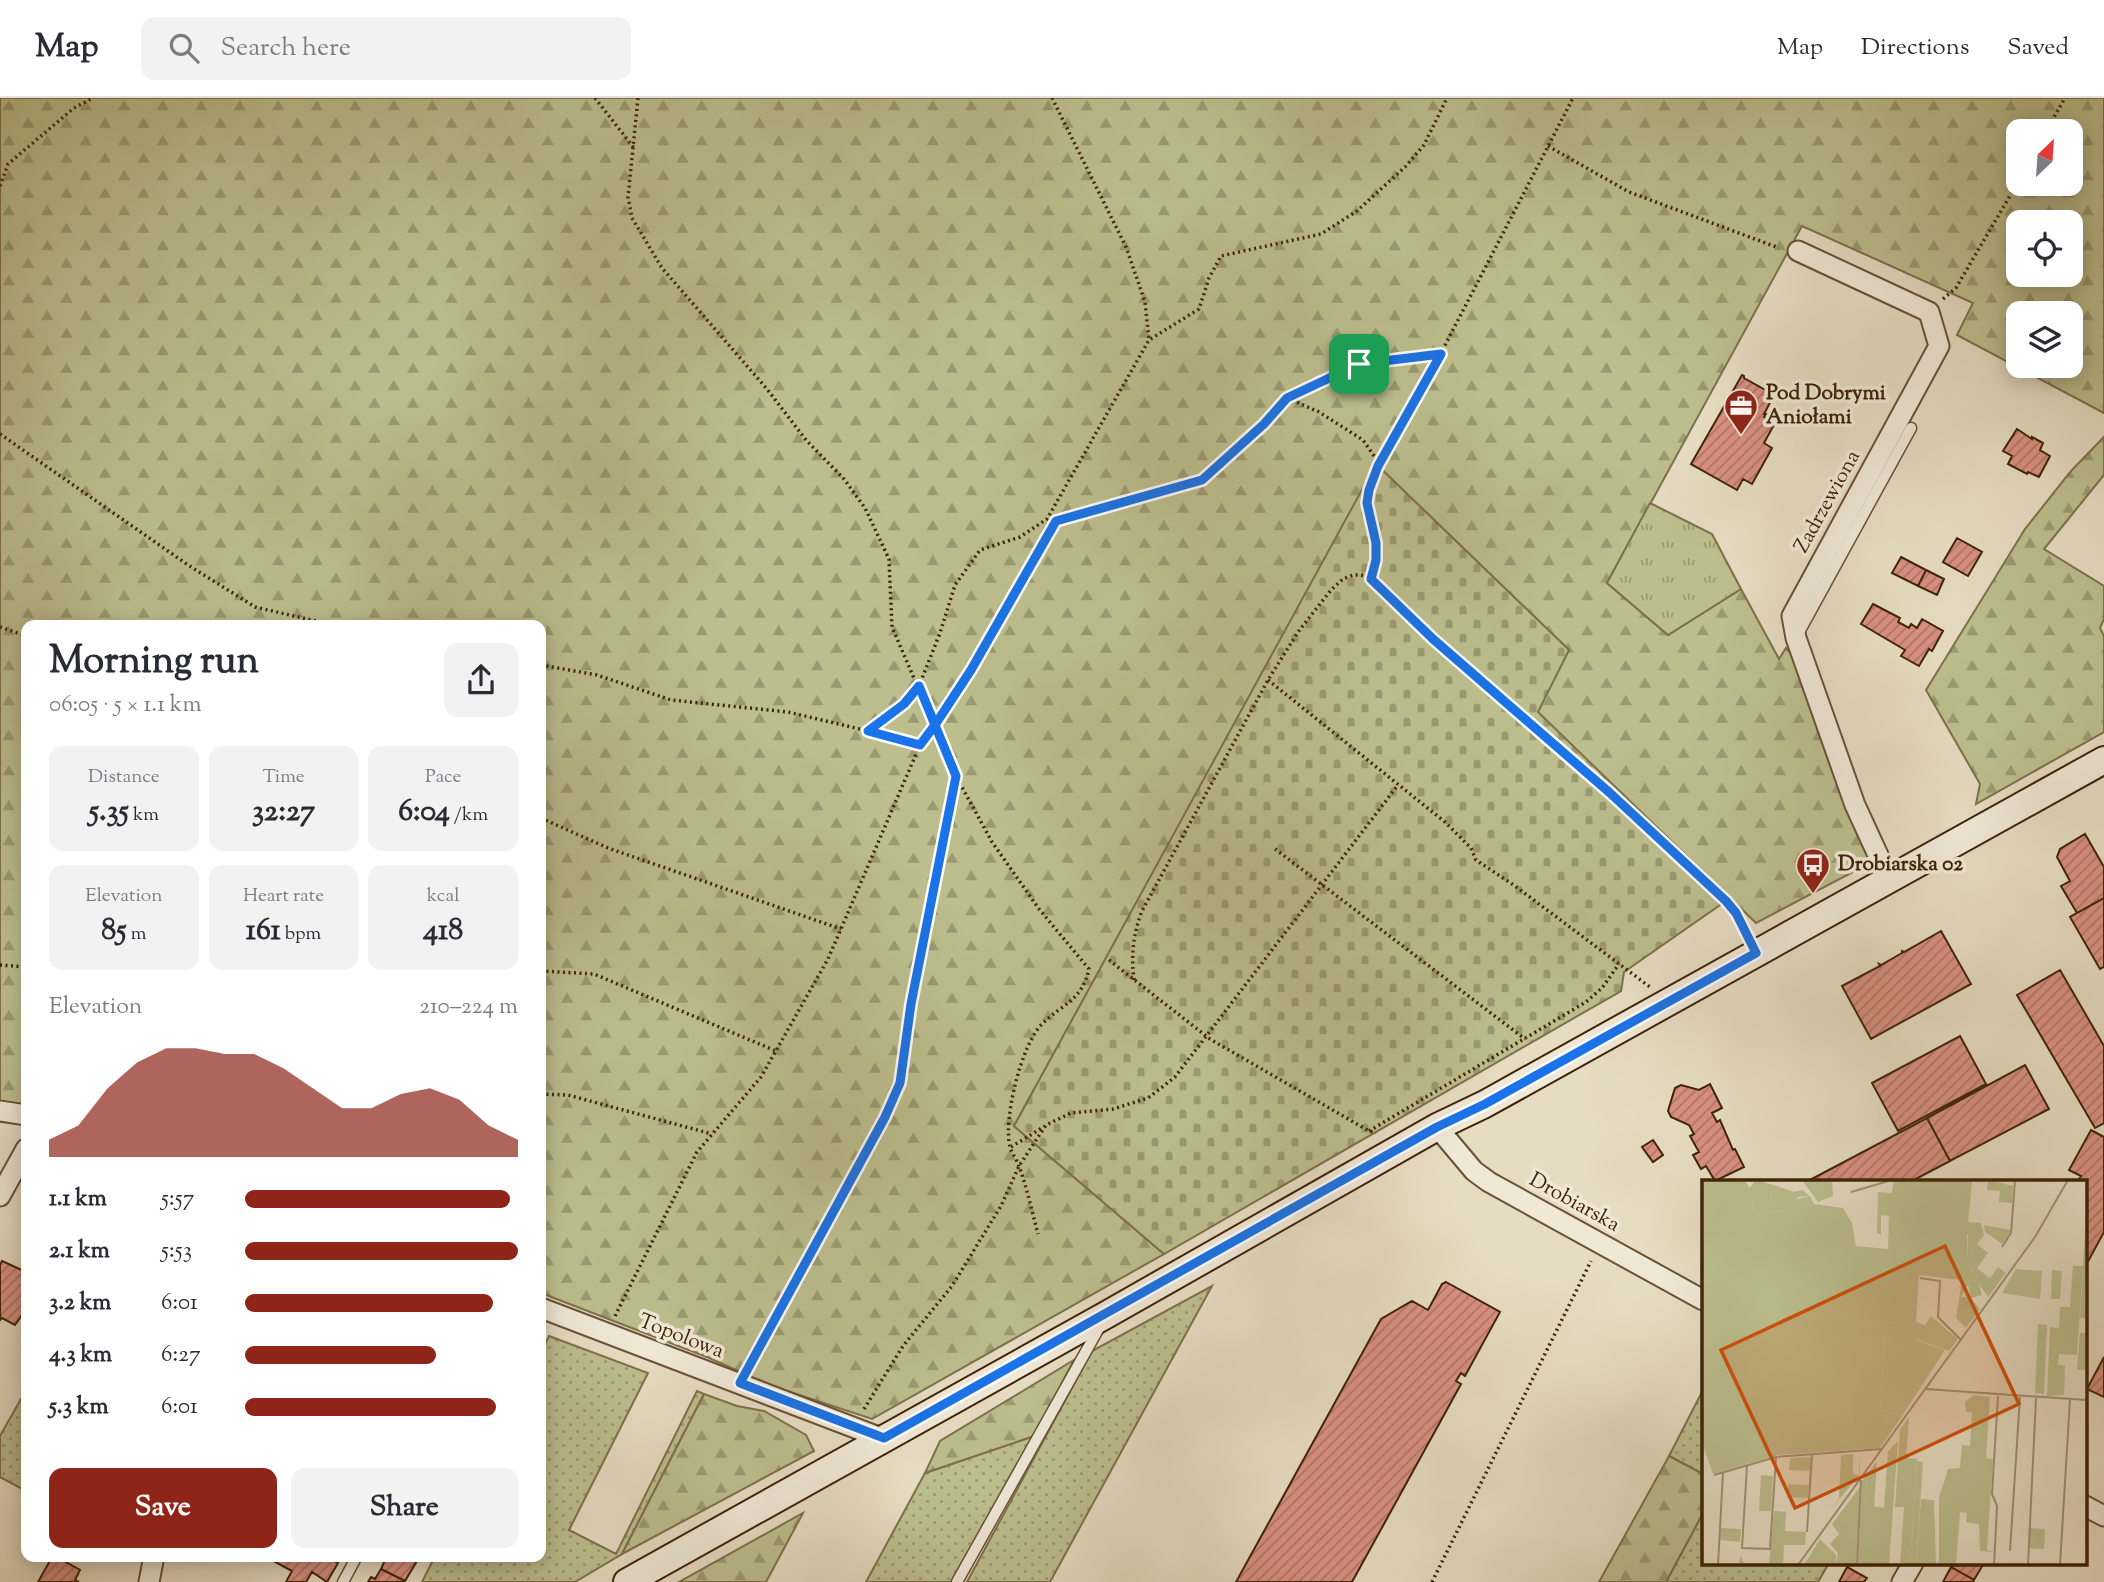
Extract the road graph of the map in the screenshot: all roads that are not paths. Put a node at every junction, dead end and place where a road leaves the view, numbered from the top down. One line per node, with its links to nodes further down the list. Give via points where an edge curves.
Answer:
1 (1798, 251): 3 (street, Zadrzewiona, via 1929,312 1939,345 1793,616)
2 (1912, 428): 3 (lane)
3 (1796, 638): 5 (street, via 1855,805)
4 (2104, 760): 5 (main road)
5 (1889, 879): 8 (main road)
6 (0, 1111): 7 (street)
7 (21, 1114)
8 (1437, 1127): 11 (street, Drobiarska, via 1489,1182); 13 (main road)
9 (21, 1158): 10 (street)
10 (0, 1196)
11 (1702, 1299)
12 (546, 1310): 14 (street, Topolowa)
13 (1105, 1315): 14 (main road); 23 (lane)
14 (884, 1438): 22 (main road)
15 (2086, 1507): 16 (street)
16 (2104, 1516)
17 (153, 1562): 20 (street)
18 (354, 1562): 21 (lane)
19 (1912, 1564): 24 (street)
20 (149, 1582)
21 (343, 1582)
22 (627, 1582)
23 (957, 1582)
24 (1902, 1582)

